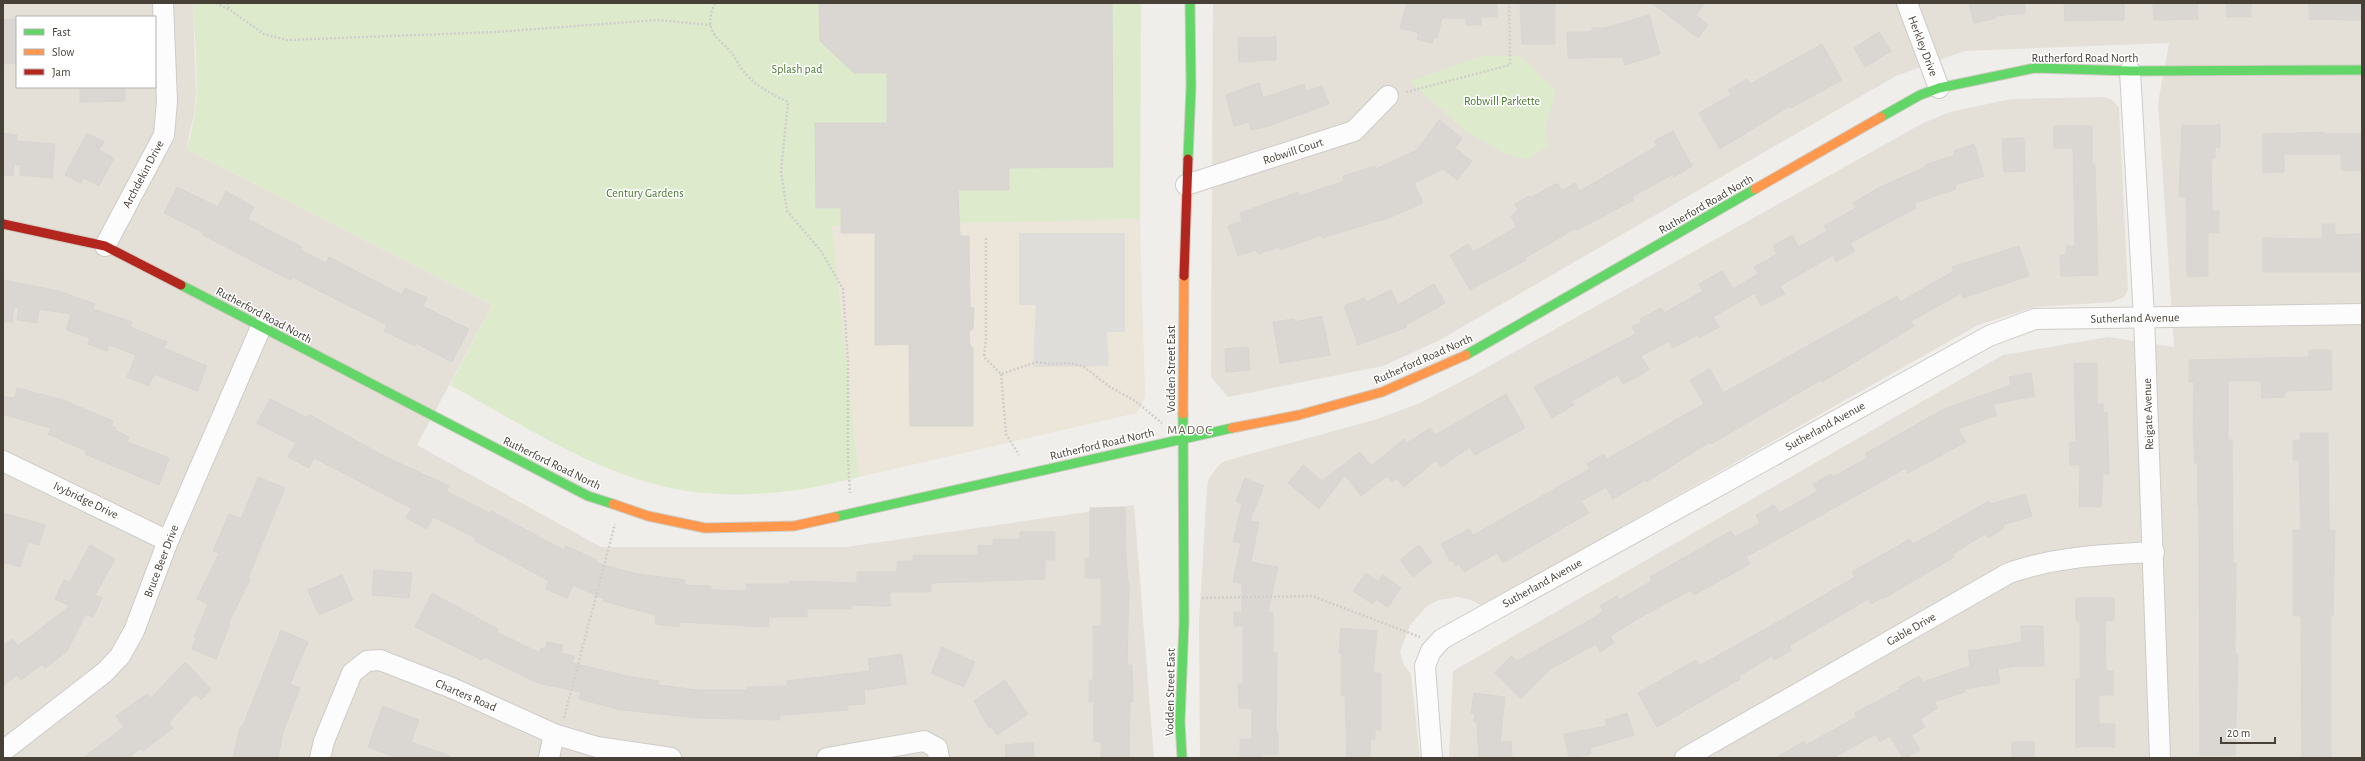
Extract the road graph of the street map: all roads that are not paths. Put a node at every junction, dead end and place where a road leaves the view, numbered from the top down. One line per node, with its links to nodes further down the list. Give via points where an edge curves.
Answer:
1 (163, 3): 10 (street, Archdekin Drive, via 168,101 164,135)
2 (1190, 3): 8 (street, Vodden Street East, via 1191,87)
3 (1908, 3): 6 (street, Herkley Drive)
4 (2362, 70): 5 (street, Rutherford Road North)
5 (2130, 71): 6 (street, Rutherford Road North, via 2035,68); 12 (street, Reigate Avenue)
6 (1940, 88): 14 (street, Rutherford Road North, via 1920,95 1462,357 1382,392 1299,415)
7 (1388, 96): 8 (street, Robwill Court, via 1354,131)
8 (1186, 186): 14 (street, Vodden Street East, via 1182,342)
9 (3, 224): 10 (street, Rutherford Road North)
10 (105, 246): 13 (street, Rutherford Road North)
11 (2362, 314): 12 (street, Sutherland Avenue)
12 (2144, 317): 17 (street, Reigate Avenue); 26 (street, Sutherland Avenue, via 2035,319 1989,336 1442,639 1431,651 1425,666)
13 (261, 327): 14 (street, Rutherford Road North, via 574,489 648,516 705,528 794,526); 16 (street, Bruce Beer Drive)
14 (1183, 439): 25 (street, Vodden Street East, via 1184,599 1180,722)
15 (3, 461): 16 (street, Ivybridge Drive)
16 (168, 541): 19 (street, Bruce Beer Drive, via 134,631 120,656 105,672)
17 (2154, 552): 27 (street, Gable Drive, via 2066,558 2039,563 2009,573); 28 (street, Reigate Avenue)
18 (554, 734): 20 (street, Charters Road, via 452,688 380,660 367,661 352,673 324,741); 21 (street); 22 (street, Charters Road, via 597,747)
19 (3, 751)
20 (320, 758)
21 (549, 758)
22 (671, 758)
23 (827, 758): 24 (street, via 924,741 937,748)
24 (939, 758)
25 (1182, 758)
26 (1432, 758)
27 (1685, 758)
28 (2160, 758)

